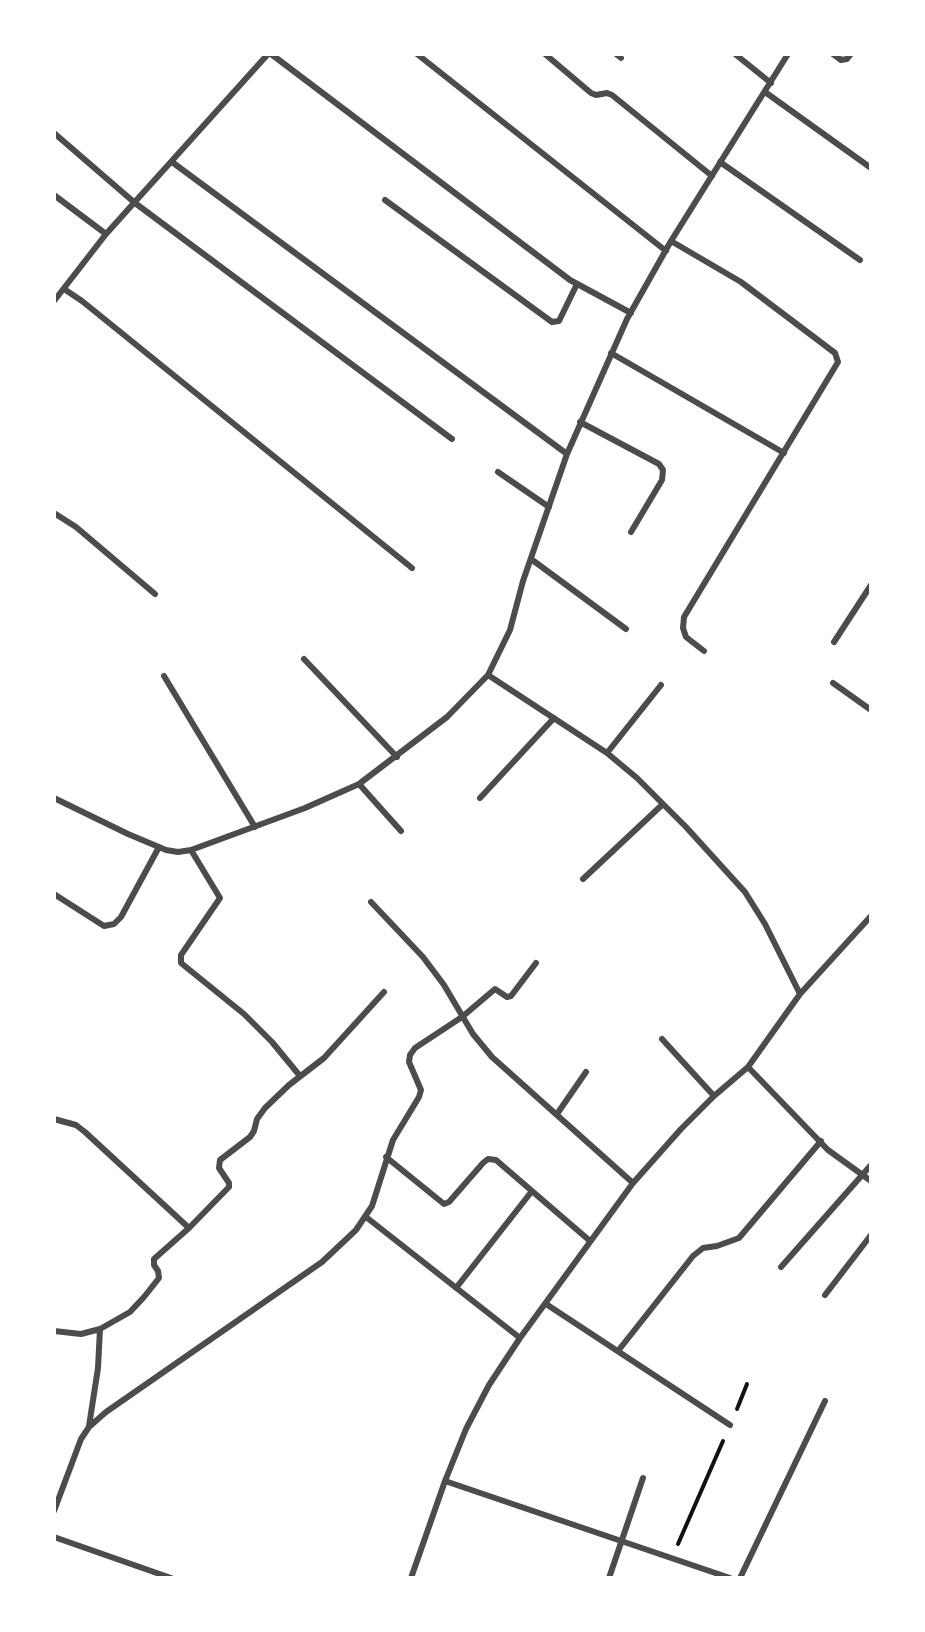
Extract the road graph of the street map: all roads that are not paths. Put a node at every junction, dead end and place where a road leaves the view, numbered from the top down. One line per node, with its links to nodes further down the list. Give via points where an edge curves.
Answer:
1 (269, 54): 11 (street); 22 (street)
2 (417, 54): 20 (street)
3 (545, 54): 14 (street, via 591,93 612,95)
4 (735, 54): 8 (street)
5 (788, 54): 8 (street)
6 (833, 54): 7 (street, via 841,60)
7 (851, 54)
8 (771, 82): 9 (street)
9 (765, 92): 12 (street); 13 (street)
10 (54, 134): 17 (street)
11 (172, 162): 17 (street); 30 (street)
12 (720, 162): 14 (street); 21 (street)
13 (871, 168)
14 (712, 176): 19 (street)
15 (54, 195): 18 (street)
16 (385, 200): 22 (street, via 552,322 559,321)
17 (135, 203): 18 (street); 28 (street)
18 (106, 234): 23 (street)
19 (671, 241): 20 (street); 29 (street, via 741,282 837,357 838,362)
20 (666, 251): 25 (street)
21 (860, 260)
22 (577, 284): 25 (street)
23 (64, 289): 24 (street); 36 (street)
24 (54, 301)
25 (631, 313): 26 (street)
26 (611, 353): 27 (street); 29 (street)
27 (580, 422): 30 (street); 34 (street, via 659,464 663,470 662,480)
28 (452, 439)
29 (784, 453): 41 (street, via 684,616 686,637)
30 (567, 454): 32 (street)
31 (498, 472): 32 (street)
32 (549, 507): 35 (street)
33 (54, 513): 38 (street, via 76,526)
34 (631, 532)
35 (531, 559): 39 (street); 44 (street, via 510,630)
36 (412, 568)
37 (871, 585): 40 (street)
38 (155, 594)
39 (626, 629)
40 (834, 642)
41 (704, 651)
42 (304, 659): 50 (street)
43 (164, 675): 55 (street)
44 (488, 675): 48 (street); 50 (street, via 447,717)
45 (661, 684): 49 (street)
46 (832, 684): 47 (street)
47 (871, 710)
48 (554, 718): 49 (street); 53 (street)
49 (607, 753): 54 (street)
50 (397, 757): 51 (street)
51 (359, 784): 55 (street); 56 (street)
52 (54, 798): 57 (street)
53 (480, 798)
54 (663, 804): 59 (street); 65 (street, via 745,892)
55 (255, 826): 58 (street)
56 (401, 831)
57 (159, 847): 58 (street, via 178,852); 60 (street, via 114,924 104,926)
58 (190, 850): 70 (street, via 220,898 180,961 244,1014)
59 (583, 879)
60 (54, 894)
61 (371, 902): 66 (street, via 423,957)
62 (871, 916): 65 (street)
63 (536, 963): 66 (street, via 511,996 495,989)
64 (384, 992): 70 (street, via 324,1058)
65 (800, 994): 68 (street)
66 (462, 1017): 72 (street, via 513,1078); 75 (street, via 410,1055 421,1090)
67 (662, 1039): 71 (street)
68 (747, 1067): 71 (street); 74 (street)
69 (586, 1072): 72 (street)
70 (300, 1076): 82 (street, via 265,1108 250,1137 220,1160 219,1168 229,1187)
71 (714, 1096): 79 (street)
72 (558, 1114): 79 (street)
73 (54, 1119): 82 (street, via 85,1132)
74 (820, 1141): 77 (street); 92 (street, via 739,1238 703,1248 693,1256)
75 (386, 1157): 80 (street, via 444,1204 488,1159 496,1160); 81 (street)
76 (871, 1165): 77 (street)
77 (861, 1175): 78 (street); 85 (street)
78 (871, 1181)
79 (633, 1183): 84 (street)
80 (532, 1191): 84 (street); 86 (street)
81 (366, 1217): 86 (street); 95 (street, via 322,1262)
82 (189, 1228): 89 (street, via 154,1259 159,1278 144,1297 130,1312)
83 (871, 1235): 87 (street)
84 (591, 1241): 88 (street)
85 (781, 1267)
86 (456, 1288): 91 (street)
87 (825, 1295)
88 (546, 1304): 91 (street); 92 (street)
89 (100, 1329): 90 (street, via 81,1334); 95 (street)
90 (54, 1331)
91 (520, 1338): 97 (street, via 489,1385)
92 (618, 1351): 94 (street)
93 (825, 1401): 105 (street)
94 (730, 1425)
95 (89, 1427): 98 (street)
96 (643, 1478): 100 (street)
97 (445, 1481): 100 (street); 102 (street)
98 (54, 1511)
99 (54, 1537): 101 (street)
100 (622, 1542): 103 (street); 104 (street)
101 (171, 1578)
102 (411, 1578)
103 (609, 1578)
104 (730, 1578)
105 (740, 1578)

